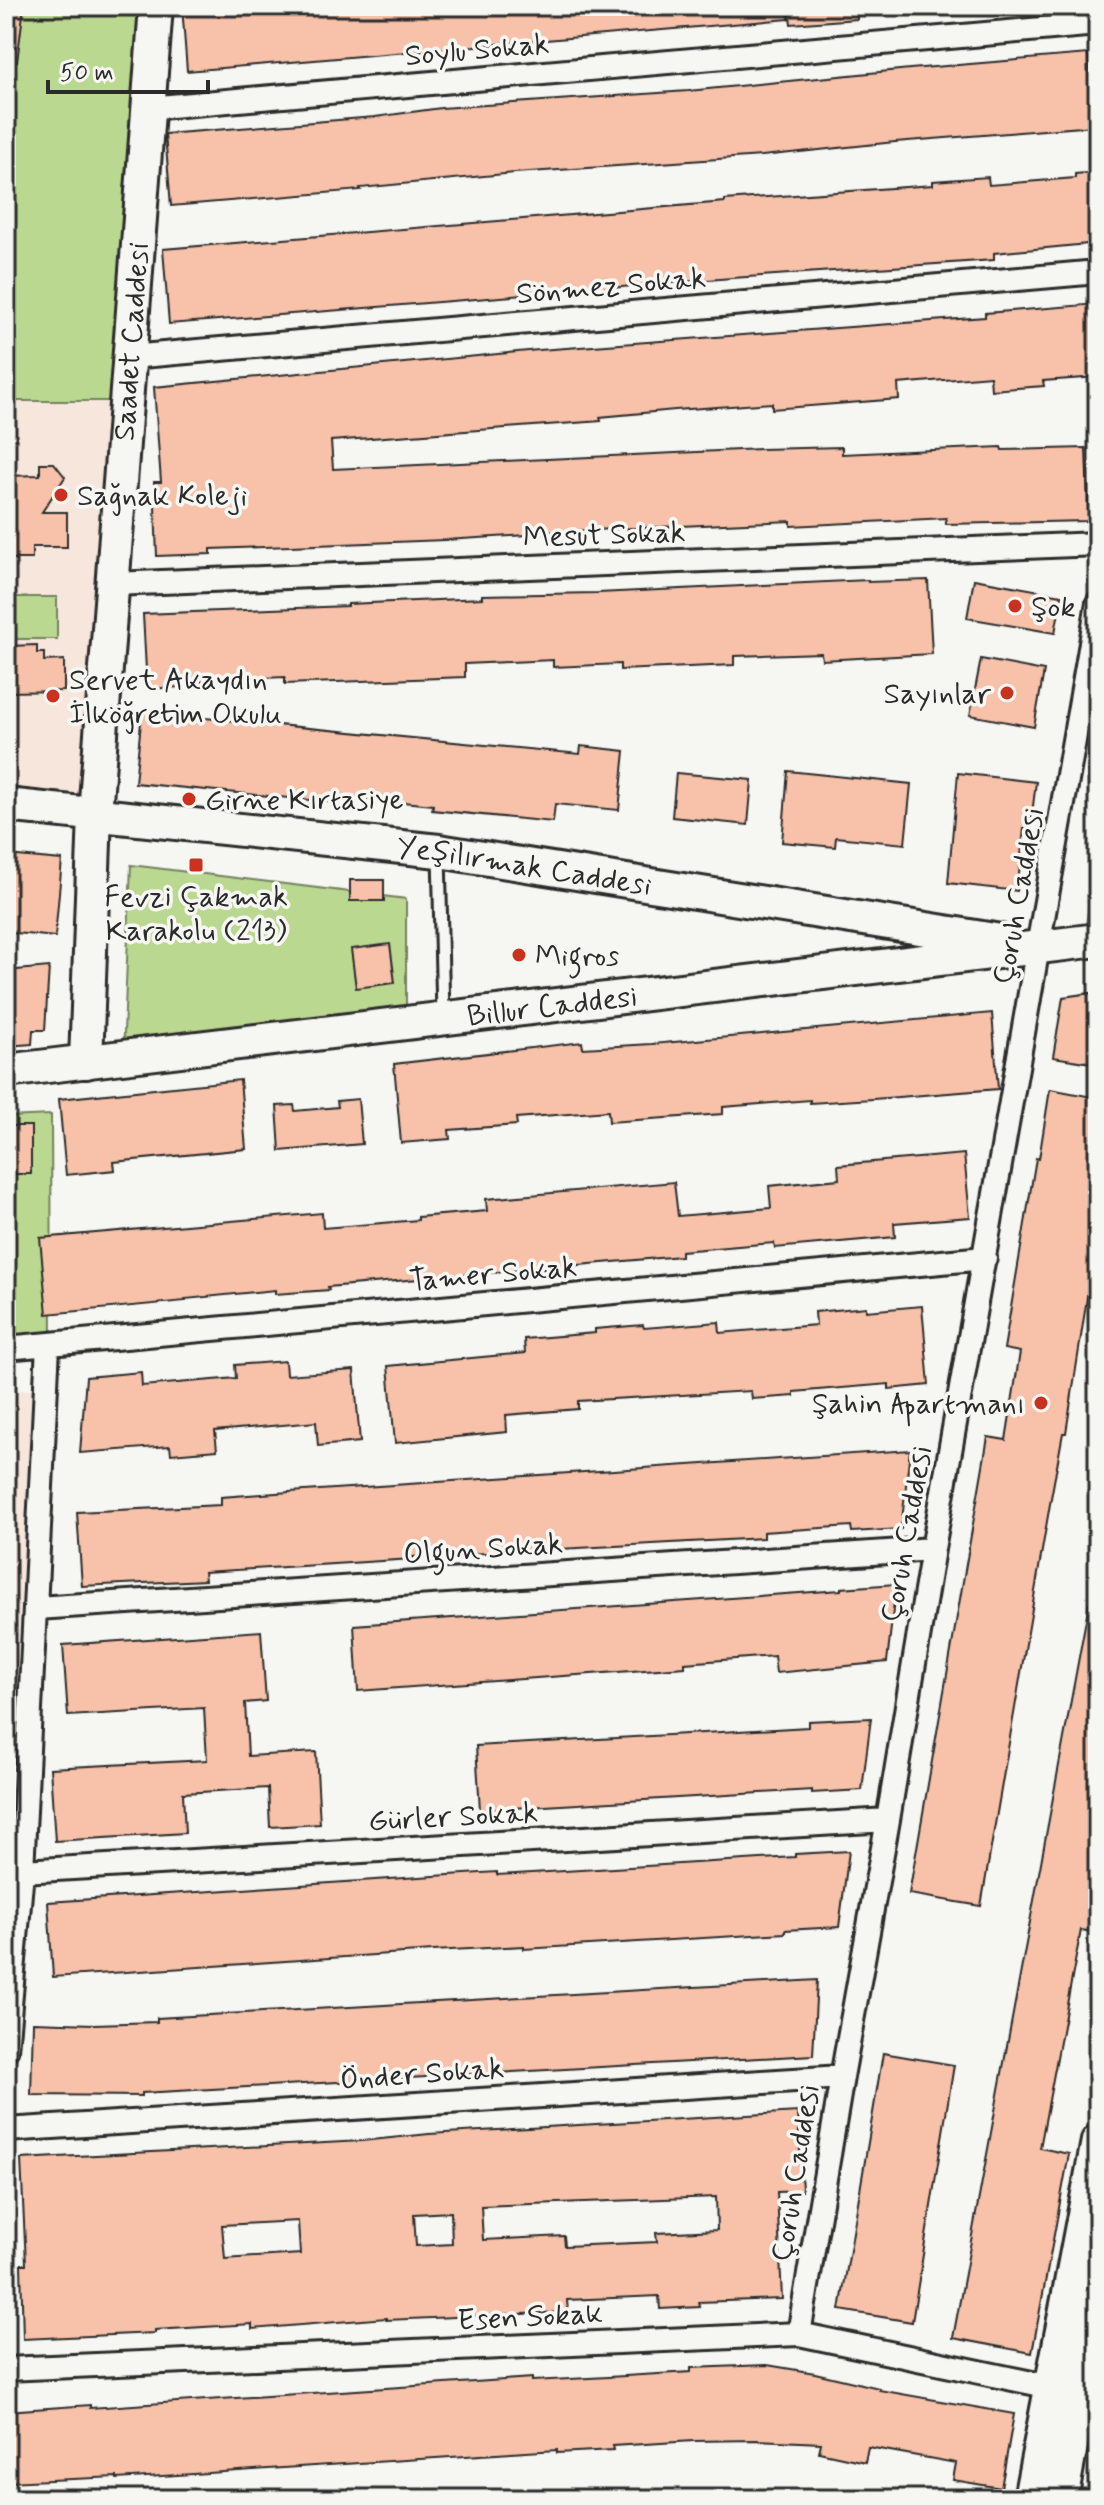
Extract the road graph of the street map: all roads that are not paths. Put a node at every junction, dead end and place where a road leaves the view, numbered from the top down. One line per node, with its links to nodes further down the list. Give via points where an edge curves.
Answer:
1 (156, 6): 3 (street, Saadet Caddesi)
2 (1098, 24): 3 (street, Soylu Sokak)
3 (148, 108): 5 (street, Saadet Caddesi)
4 (1098, 272): 5 (street, Sönmez Sokak)
5 (130, 357): 7 (street, Saadet Caddesi)
6 (1098, 544): 7 (street, Mesut Sokak)
7 (113, 584): 10 (street, Saadet Caddesi)
8 (1098, 603): 13 (street, Çoruh Caddesi)
9 (6, 805): 10 (street, Yeşilırmak Caddesi)
10 (95, 814): 11 (street, Yeşilırmak Caddesi); 15 (street, Saadet Caddesi)
11 (439, 851): 13 (street, Yeşilırmak Caddesi); 14 (lane)
12 (1098, 940): 13 (street, Billur Caddesi)
13 (1039, 947): 14 (street, Billur Caddesi); 17 (street, Çoruh Caddesi)
14 (444, 1019): 15 (street, Billur Caddesi)
15 (86, 1062): 16 (street, Billur Caddesi)
16 (6, 1071)
17 (985, 1258): 18 (street, Tamer Sokak); 20 (street, Çoruh Caddesi)
18 (48, 1345): 19 (street, Tamer Sokak); 21 (street)
19 (6, 1348)
20 (933, 1549): 21 (street, Olgun Sokak); 22 (street, Çoruh Caddesi)
21 (37, 1608): 23 (street)
22 (888, 1820): 23 (street, Gürler Sokak); 25 (street, Çoruh Caddesi)
23 (22, 1871): 24 (street)
24 (6, 2050)
25 (842, 2077): 26 (street, Önder Sokak); 29 (street, Çoruh Caddesi)
26 (6, 2130)
27 (1098, 2141): 31 (street)
28 (1098, 2302): 33 (street)
29 (799, 2334): 30 (street, Esen Sokak); 31 (street, Esen Sokak)
30 (6, 2369)
31 (1051, 2387): 32 (street)
32 (1030, 2499)
33 (1061, 2499)

